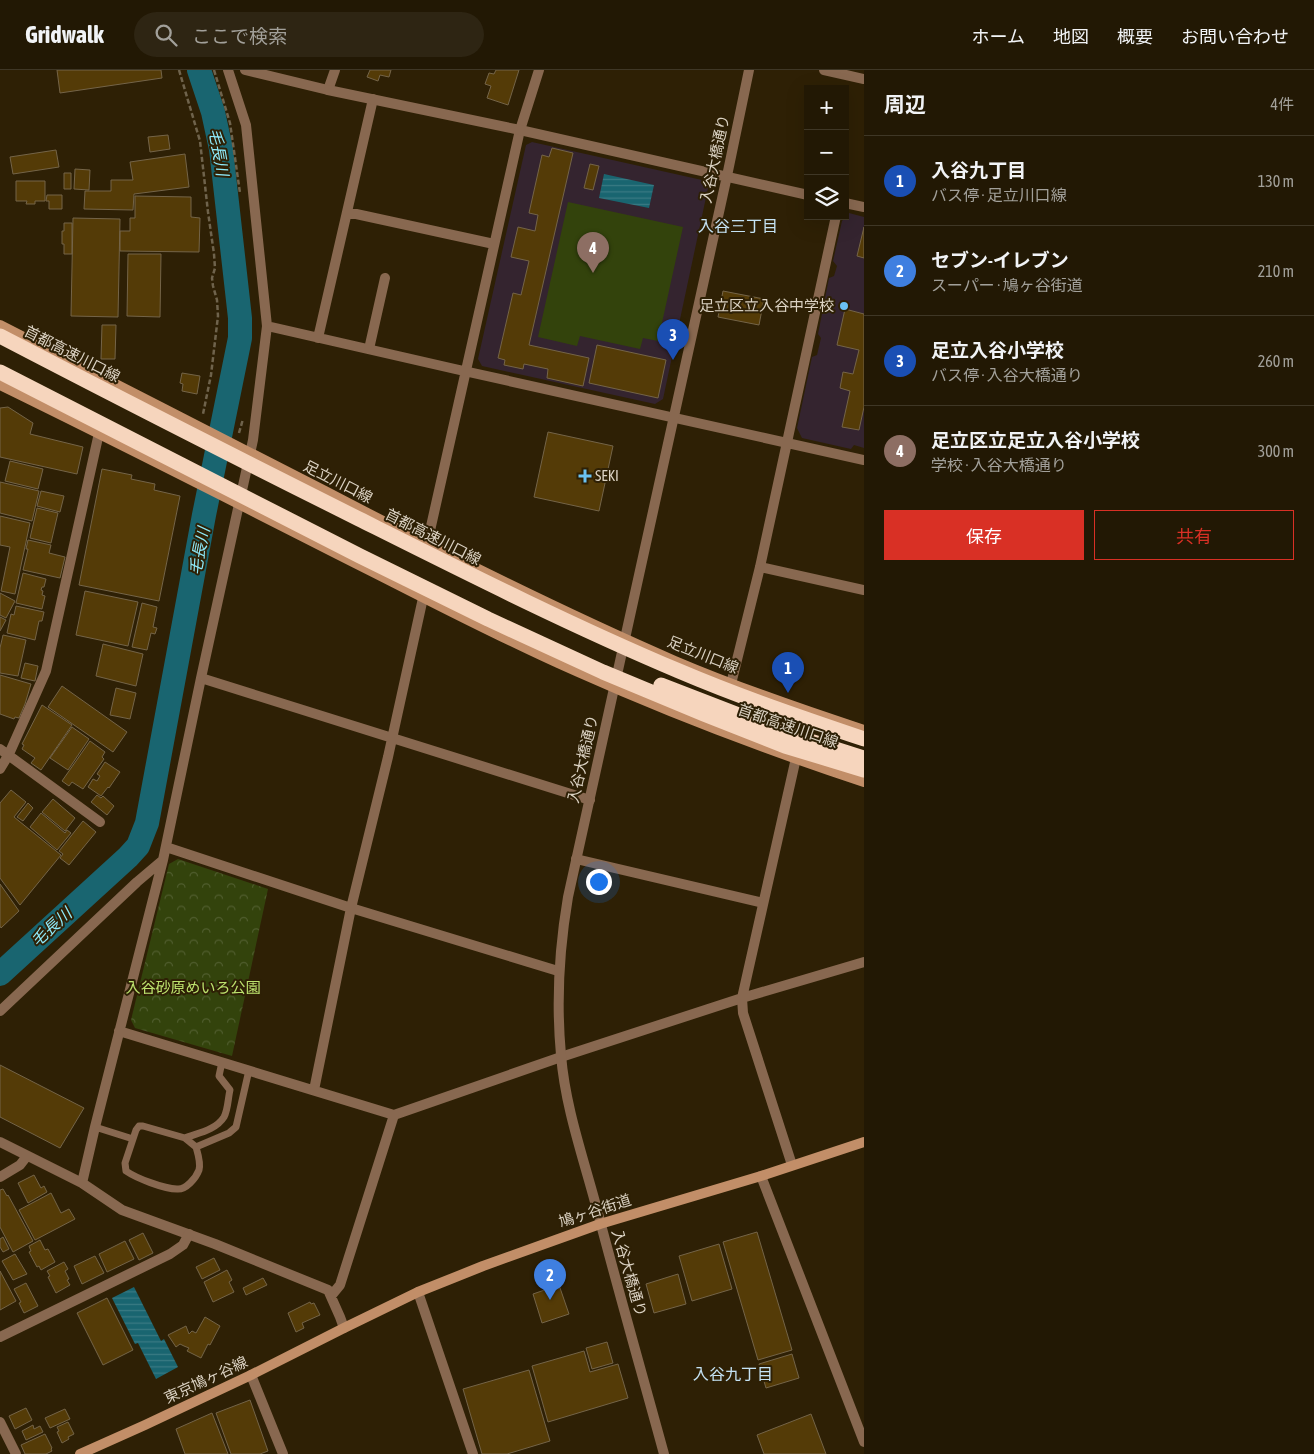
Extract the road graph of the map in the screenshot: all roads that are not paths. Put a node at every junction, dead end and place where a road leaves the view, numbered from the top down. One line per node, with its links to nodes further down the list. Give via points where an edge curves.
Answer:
1 (228, 70): 20 (street, via 246,125)
2 (246, 70): 8 (street)
3 (335, 70): 8 (street)
4 (539, 70): 10 (street)
5 (749, 70): 11 (street, 入谷大橋通り)
6 (824, 70): 7 (street)
7 (864, 79)
8 (328, 90): 9 (street)
9 (373, 99): 10 (street); 15 (street)
10 (520, 130): 11 (street); 17 (street)
11 (727, 176): 12 (street); 28 (street, 入谷大橋通り)
12 (804, 194)
13 (849, 204): 14 (street)
14 (864, 208)
15 (347, 212): 17 (street); 22 (street)
16 (835, 220): 31 (street)
17 (494, 244): 25 (street)
18 (385, 278): 24 (street)
19 (0, 325): 32 (main road, 足立川口線)
20 (267, 326): 22 (street); 32 (street)
21 (0, 336): 29 (highway, 首都高速川口線)
22 (318, 338): 24 (street)
23 (0, 346): 29 (highway)
24 (369, 349): 25 (street)
25 (465, 371): 28 (street); 35 (street)
26 (0, 372): 36 (highway, 首都高速川口線)
27 (0, 385): 30 (main road)
28 (673, 417): 31 (street); 40 (street, 入谷大橋通り)
29 (171, 425): 46 (highway, 首都高速川口線, via 581,629 769,707)
30 (99, 434): 34 (main road); 47 (street, via 46,671)
31 (787, 442): 33 (street); 37 (street)
32 (251, 454): 34 (street); 35 (main road, 足立川口線)
33 (864, 460)
34 (239, 505): 39 (main road); 41 (street)
35 (426, 544): 40 (main road, 足立川口線)
36 (360, 556): 49 (highway, via 662,686 788,734); 51 (highway, 首都高速川口線, via 611,675 785,746)
37 (760, 567): 38 (street); 42 (street)
38 (864, 590)
39 (423, 598): 43 (main road); 45 (street)
40 (625, 638): 42 (main road, 足立川口線); 43 (street, 入谷大橋通り)
41 (201, 678): 45 (street); 55 (street)
42 (732, 684): 44 (main road, 足立川口線)
43 (614, 688): 48 (main road); 53 (street, 入谷大橋通り)
44 (864, 730)
45 (392, 738): 53 (street); 59 (street)
46 (864, 739)
47 (4, 751): 50 (street); 54 (street)
48 (796, 758): 52 (main road); 58 (street)
49 (864, 758)
50 (0, 769)
51 (864, 770)
52 (864, 782)
53 (590, 800): 56 (street, 入谷大橋通り)
54 (100, 822)
55 (166, 847): 57 (street); 59 (street)
56 (576, 859): 58 (street); 61 (street, 入谷大橋通り)
57 (163, 860): 63 (street); 64 (street)
58 (763, 902): 62 (street)
59 (352, 908): 61 (street); 68 (street)
60 (864, 962): 62 (street)
61 (558, 971): 65 (street, 入谷大橋通り)
62 (742, 998): 65 (street); 77 (street, via 743,1013)
63 (0, 1011)
64 (119, 1031): 66 (street); 70 (street)
65 (561, 1057): 69 (street); 81 (street, 入谷大橋通り, via 567,1097)
66 (222, 1062): 67 (street); 71 (lane, via 219,1076 230,1090 224,1117 217,1125)
67 (249, 1070): 68 (street); 75 (lane, via 236,1127)
68 (314, 1090): 69 (street)
69 (394, 1115): 84 (street, via 340,1285)
70 (94, 1127): 72 (lane); 80 (street)
71 (185, 1138): 72 (lane, via 139,1126); 75 (lane)
72 (133, 1139): 75 (lane, via 125,1163 126,1170 134,1176 179,1190 190,1184 199,1169)
73 (0, 1142): 76 (street)
74 (864, 1142): 77 (main road, 鳩ヶ谷街道)
75 (196, 1147)
76 (28, 1156): 79 (street); 80 (street)
77 (792, 1165): 78 (main road, 鳩ヶ谷街道)
78 (761, 1176): 81 (main road, 鳩ヶ谷街道); 89 (street)
79 (0, 1177)
80 (82, 1183): 82 (street, via 122,1210)
81 (600, 1224): 83 (main road, 鳩ヶ谷街道); 94 (street, 入谷大橋通り)
82 (189, 1234): 84 (street, via 328,1290); 86 (street, via 183,1245 170,1254)
83 (418, 1292): 85 (main road, 鳩ヶ谷街道); 93 (street)
84 (331, 1296): 85 (street)
85 (344, 1328): 87 (main road, 東京鳩ヶ谷線)
86 (0, 1338)
87 (251, 1375): 91 (main road, 東京鳩ヶ谷線); 92 (street)
88 (0, 1422): 90 (street)
89 (864, 1442)
90 (16, 1454)
91 (80, 1454)
92 (283, 1454)
93 (473, 1454)
94 (664, 1454)

